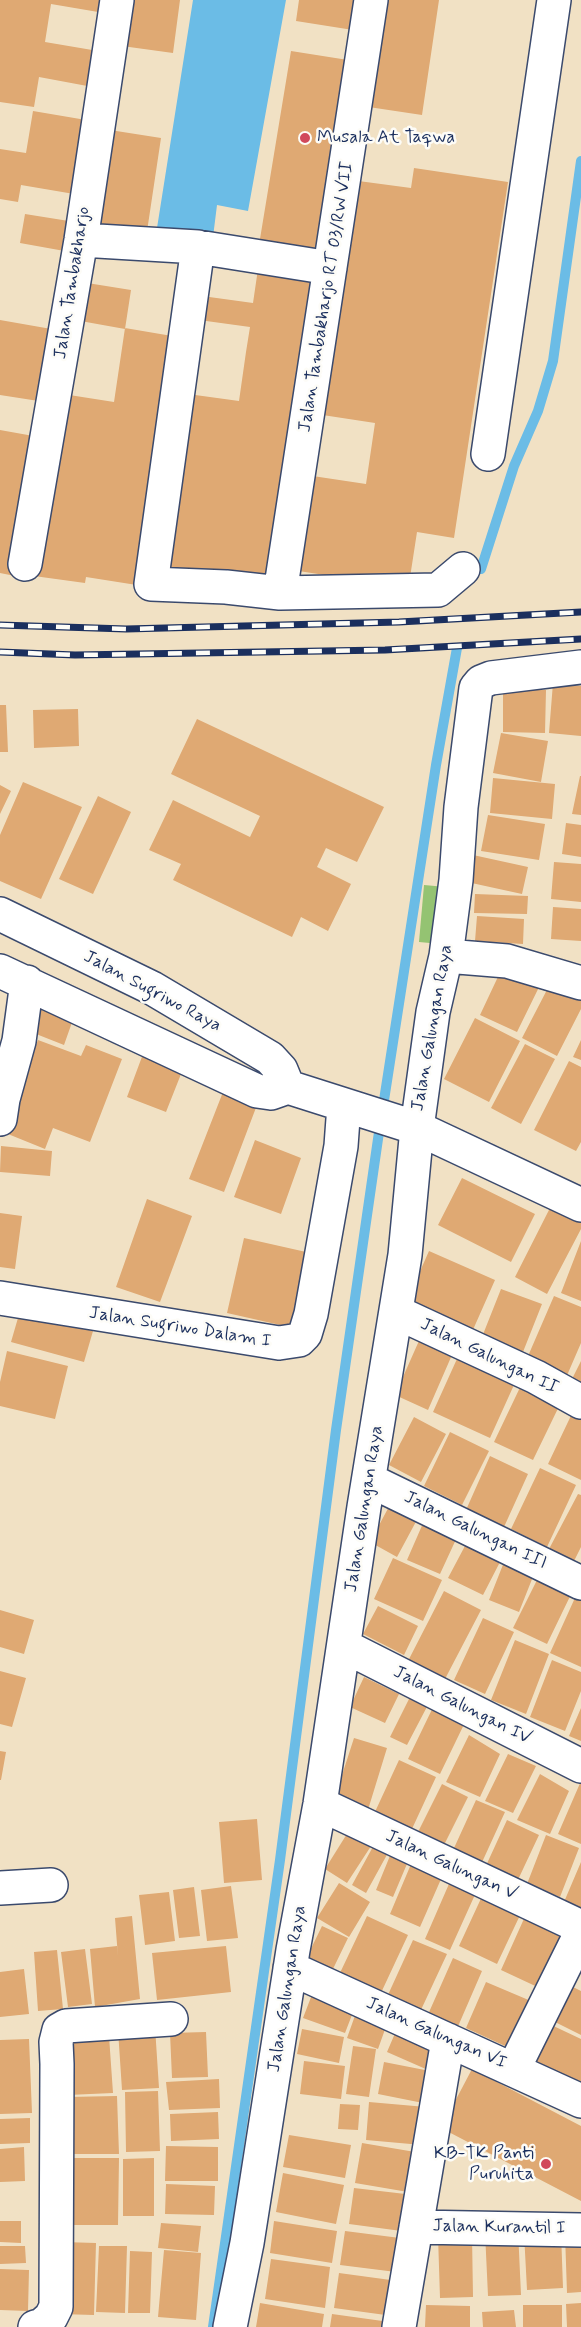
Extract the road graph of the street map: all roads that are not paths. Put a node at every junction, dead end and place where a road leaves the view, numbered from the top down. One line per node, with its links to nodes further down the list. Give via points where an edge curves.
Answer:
1 (117, 0): 4 (street, Jalan Tambakharjo)
2 (371, 0): 6 (street, Jalan Tambakharjo RT 03/RW VII)
3 (554, 0): 7 (street)
4 (81, 240): 5 (street); 8 (street, Jalan Tambakharjo)
5 (198, 248): 6 (street); 10 (street, via 151,584)
6 (330, 268): 10 (street, Jalan Tambakharjo RT 03/RW VII)
7 (488, 454)
8 (25, 564)
9 (463, 569): 10 (street, via 438,590)
10 (280, 593)
11 (581, 667): 13 (street, Jalan Galungan Raya, via 491,678 476,688)
12 (0, 914): 17 (street, Jalan Sugriwo Raya, via 192,1011 270,1058)
13 (446, 956): 15 (street, via 507,961); 20 (street, Jalan Galungan Raya)
14 (14, 977): 16 (street); 17 (street, via 257,1091 271,1093)
15 (581, 983)
16 (9, 1037): 19 (street)
17 (288, 1087): 18 (street)
18 (346, 1105): 20 (street); 22 (street, Jalan Sugriwo Dalam I, via 311,1314 299,1340 279,1344)
19 (0, 1119)
20 (410, 1126): 21 (street); 23 (street, Jalan Galungan Raya, via 405,1255)
21 (581, 1205)
22 (0, 1298)
23 (396, 1312): 24 (street, Jalan Galungan II); 25 (street, Jalan Galungan Raya)
24 (581, 1402)
25 (369, 1480): 26 (street, Jalan Galungan III); 27 (street, Jalan Galungan Raya)
26 (581, 1583)
27 (344, 1646): 28 (street, Jalan Galungan IV); 29 (street, Jalan Galungan Raya)
28 (581, 1766)
29 (320, 1804): 32 (street, Jalan Galungan V); 34 (street, Jalan Galungan Raya)
30 (51, 1884): 31 (street)
31 (0, 1888)
32 (581, 1927)
33 (581, 1933): 37 (street)
34 (290, 1968): 36 (street, Jalan Galungan VI); 42 (street, Jalan Galungan Raya)
35 (171, 2019): 41 (street, via 66,2026 59,2030 56,2307 51,2318)
36 (448, 2040): 37 (street, Jalan Galungan VI); 39 (street, Jalan Kurantil I)
37 (513, 2070): 38 (street, Jalan Galungan VI)
38 (581, 2101)
39 (416, 2227): 40 (street, Jalan Kurantil I); 43 (street, Jalan Kurantil I)
40 (581, 2230)
41 (35, 2327)
42 (230, 2327)
43 (399, 2327)

